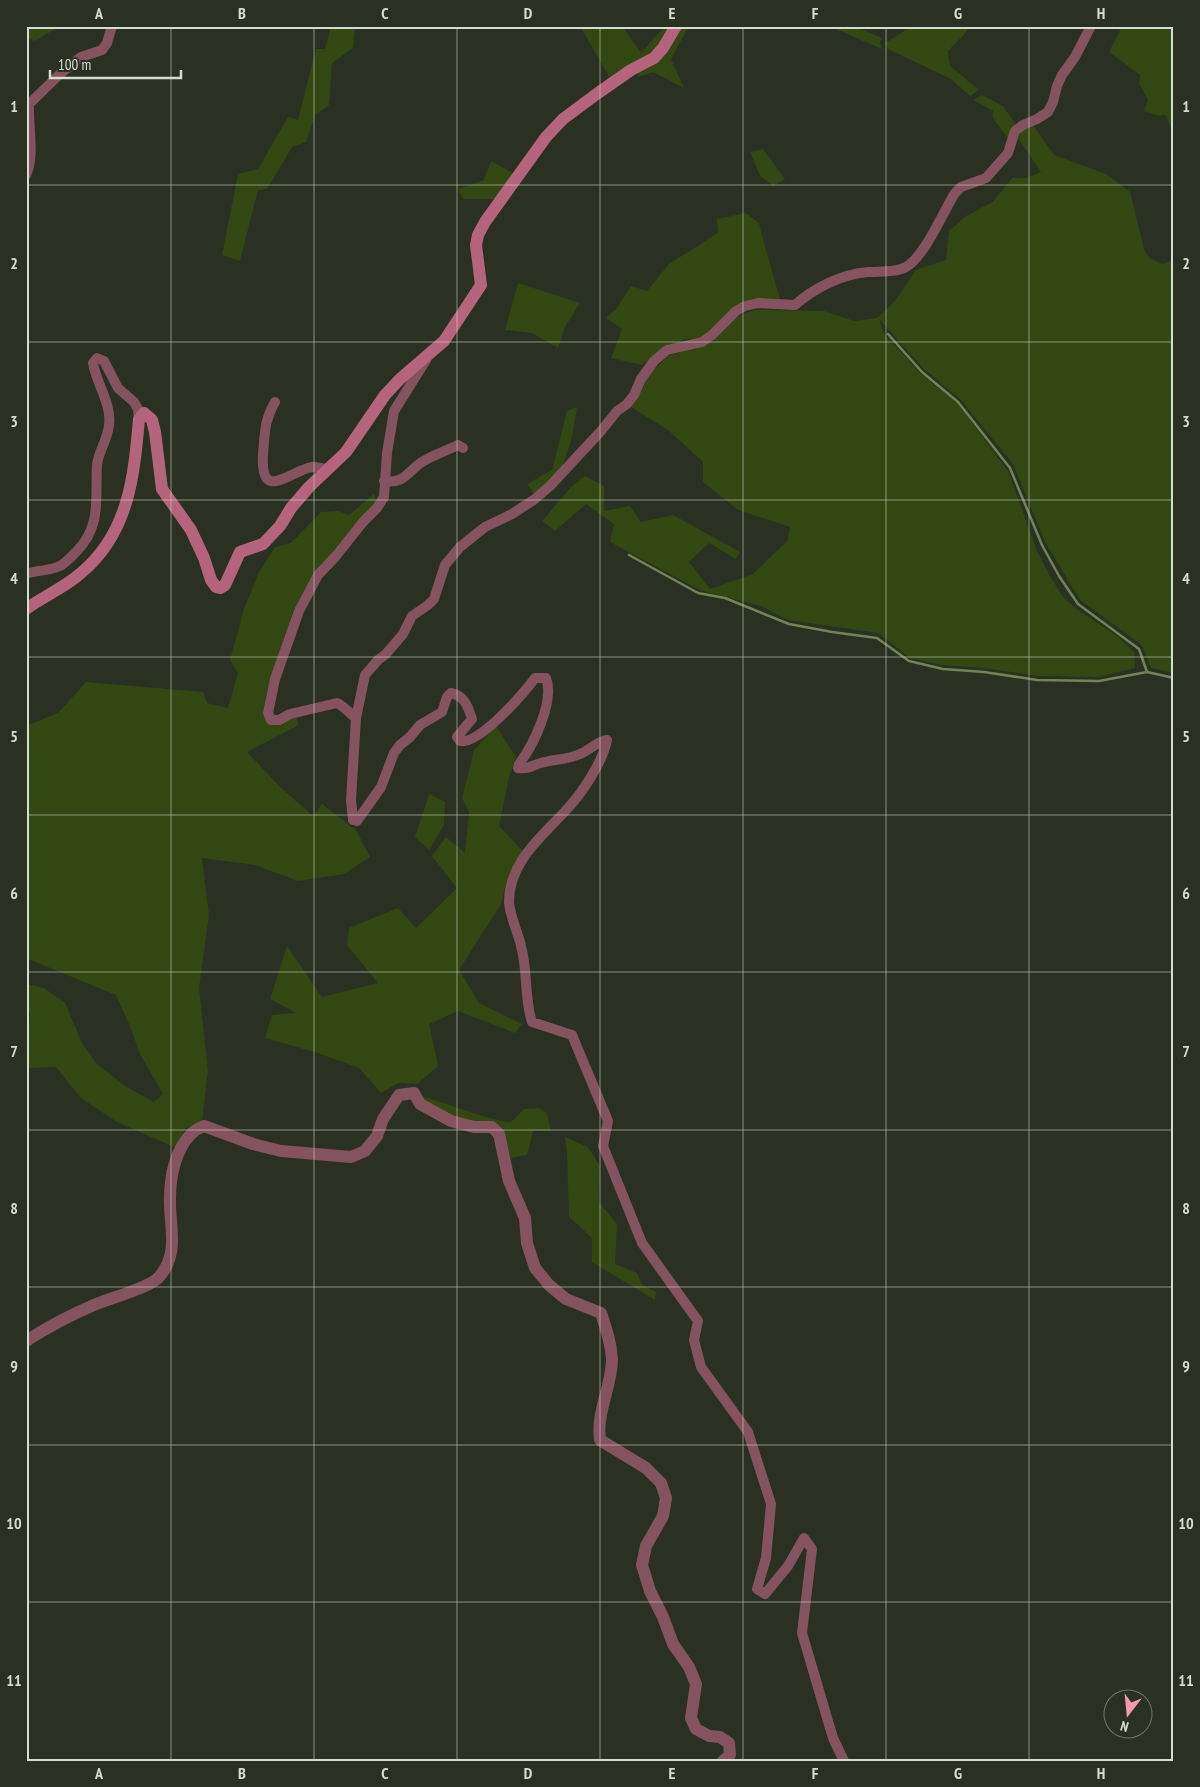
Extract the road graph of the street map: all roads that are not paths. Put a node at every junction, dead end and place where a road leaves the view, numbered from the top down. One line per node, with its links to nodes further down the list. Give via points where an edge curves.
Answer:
1 (112, 26): 4 (street, via 102,50 81,57 29,104 31,150)
2 (676, 26): 5 (main road, via 654,58 598,93 563,119 546,137 478,235 476,245 481,284 444,341)
3 (1091, 26): 13 (street, via 1062,75 1048,112 1015,131 1004,160 986,178 961,187 955,193 926,246 906,267 855,274 809,293 795,305 758,303 745,306 702,342 667,350 654,361 626,404 550,486 512,514 485,526 445,564 434,598 412,616 403,634 365,675)
4 (26, 175)
5 (431, 353): 9 (main road, via 385,395 346,452); 10 (street, via 394,411)
6 (275, 402): 9 (street, via 267,417 263,458 266,478 273,482 313,467)
7 (139, 419): 9 (main road, via 144,413 152,420 162,489 191,530 216,587 224,585 240,552 263,544); 11 (street, via 134,402 118,388 104,361 97,358 93,363 94,373 110,423 97,463 94,522 81,547 61,566); 12 (main road, via 133,482 118,526 98,556 82,572)
8 (463, 448): 10 (street, via 458,445 434,456 395,482)
9 (327, 470)
10 (384, 481): 13 (street, via 384,497 377,508 318,574 299,611 275,679 268,713 271,720 280,720 290,714 337,703)
11 (26, 574)
12 (26, 609)
13 (356, 718): 16 (street, via 351,800 353,820 357,821 381,787 394,753 420,725 442,712 451,693 464,700 472,719 458,737 464,742 472,740 501,717 535,678 546,678 549,686 540,726 518,768 580,754 599,741 607,740 606,748 587,782 521,859 514,873 509,904 522,947 528,1010 532,1022 572,1035 608,1121 603,1146 642,1243 698,1321 694,1340 701,1367 748,1432 771,1504 766,1558 757,1588 765,1594 788,1566 804,1538 812,1549 802,1633 833,1738)
14 (26, 1341): 15 (street, via 53,1324 159,1278 172,1245 170,1198 176,1160 191,1133 204,1126 281,1151 351,1158 365,1151 398,1095 414,1093 420,1104 451,1121 492,1127 499,1134 509,1181 525,1218 527,1243 535,1268 566,1299 601,1313 609,1335 612,1360 598,1426 600,1440 646,1468 661,1483 666,1498 662,1516 646,1546 642,1565 673,1644 696,1684 691,1718 696,1729 709,1736 720,1736 729,1743)
15 (728, 1759)
16 (844, 1761)

